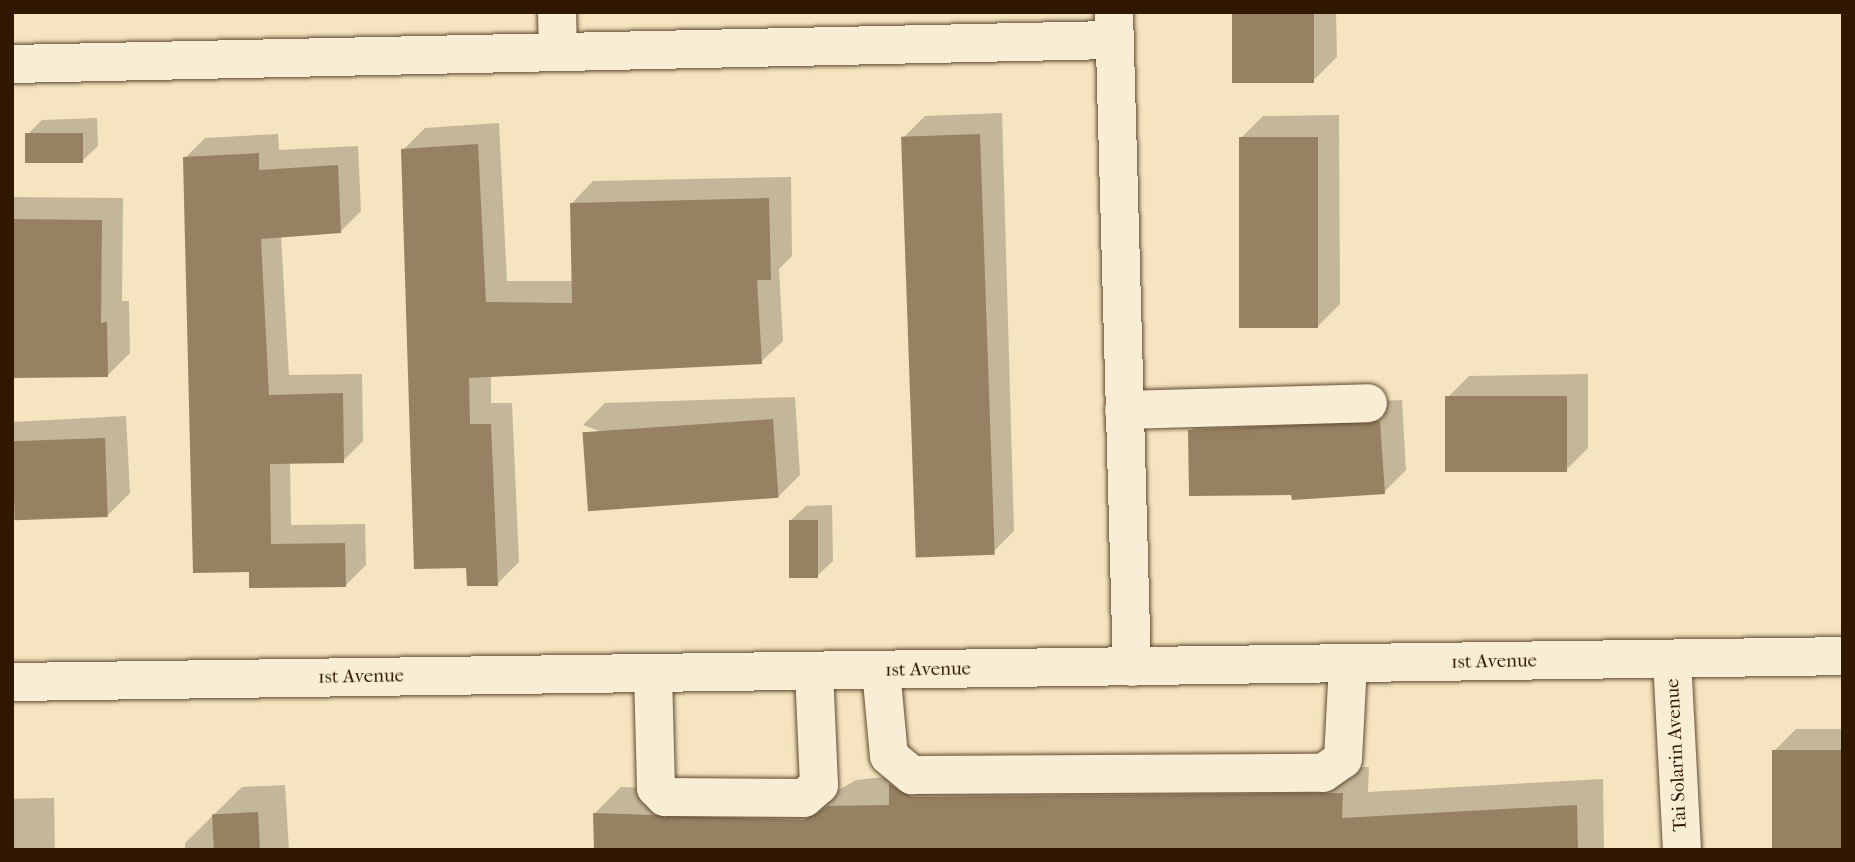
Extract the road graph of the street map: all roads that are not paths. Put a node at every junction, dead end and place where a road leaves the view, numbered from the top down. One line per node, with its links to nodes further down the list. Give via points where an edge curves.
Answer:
1 (557, 12): 3 (street)
2 (1114, 26): 3 (street); 6 (street)
3 (558, 52): 4 (street)
4 (12, 64)
5 (1368, 403): 6 (street)
6 (1124, 410): 10 (street)
7 (1843, 656): 8 (street, 1st Avenue)
8 (1672, 659): 9 (street, 1st Avenue); 15 (street, Tai Solarin Avenue)
9 (1348, 664): 10 (street, 1st Avenue); 11 (street, via 1343,760 1323,773 912,775 889,756)
10 (1132, 667): 11 (street, 1st Avenue)
11 (881, 670): 12 (street, 1st Avenue)
12 (814, 671): 13 (street, 1st Avenue); 13 (street, via 819,785 811,795 790,798 665,797 656,788)
13 (653, 673): 14 (street, 1st Avenue)
14 (12, 682)
15 (1682, 850)

